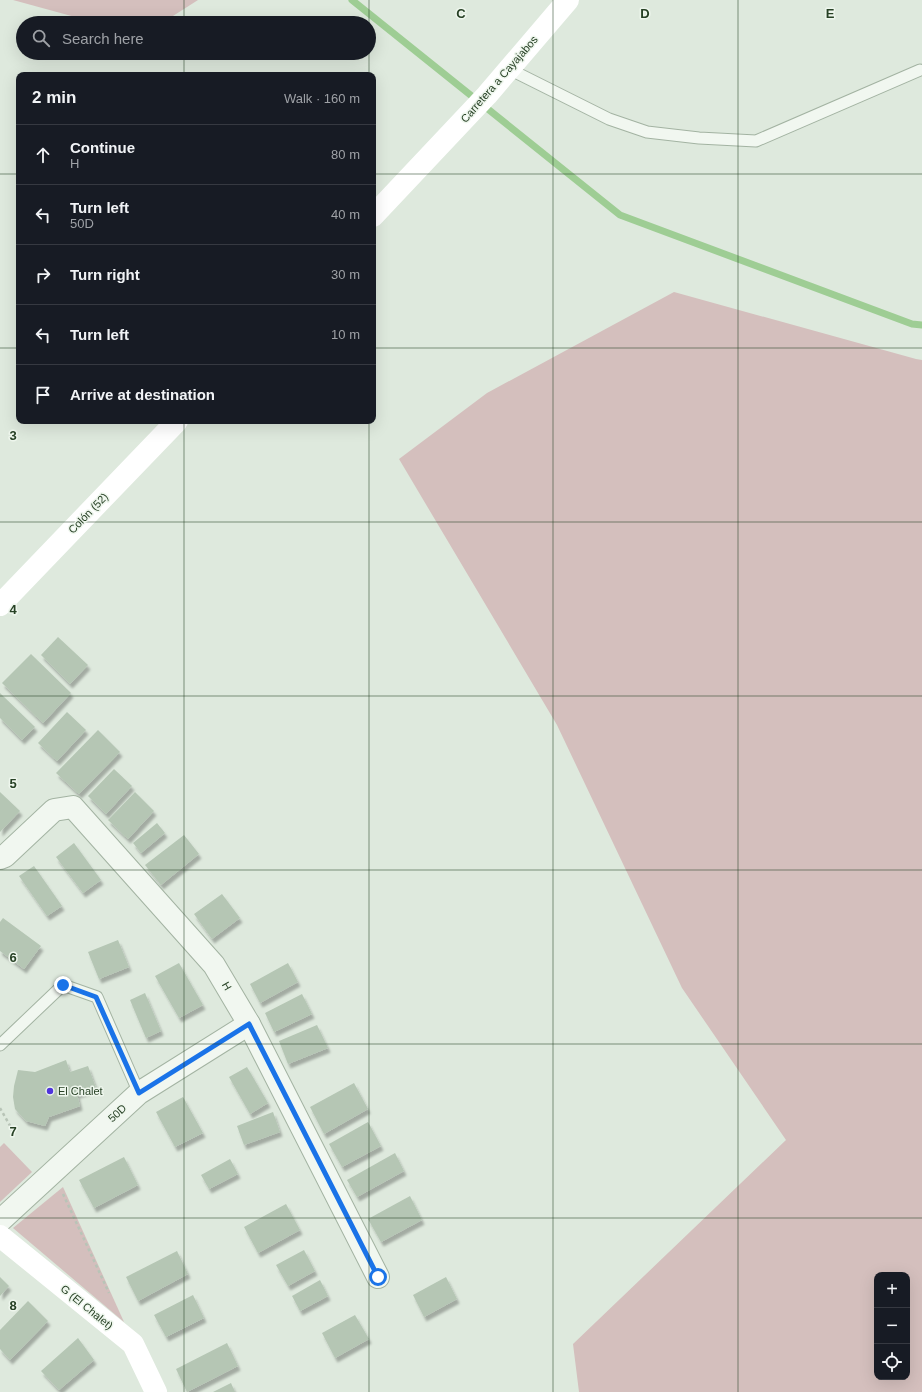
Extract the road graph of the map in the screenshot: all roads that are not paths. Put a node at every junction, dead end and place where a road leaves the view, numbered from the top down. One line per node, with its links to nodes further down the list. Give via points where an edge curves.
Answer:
1 (568, 0): 2 (main road, Carretera a Cayajabos)
2 (509, 69): 3 (lane, via 609,119 647,132 756,141); 4 (main road, Carretera a Cayajabos)
3 (920, 70)
4 (376, 213)
5 (174, 424): 6 (main road, Colón (52))
6 (0, 605)
7 (0, 858): 8 (street, H, via 54,810 73,807 214,965)
8 (249, 1024): 10 (street, 50D); 13 (street, H)
9 (0, 1045): 10 (lane, via 63,985 96,997)
10 (139, 1093): 11 (street, 50D)
11 (0, 1221)
12 (0, 1236): 14 (main road, G (El Chalet), via 133,1344)
13 (378, 1277)
14 (156, 1392)

